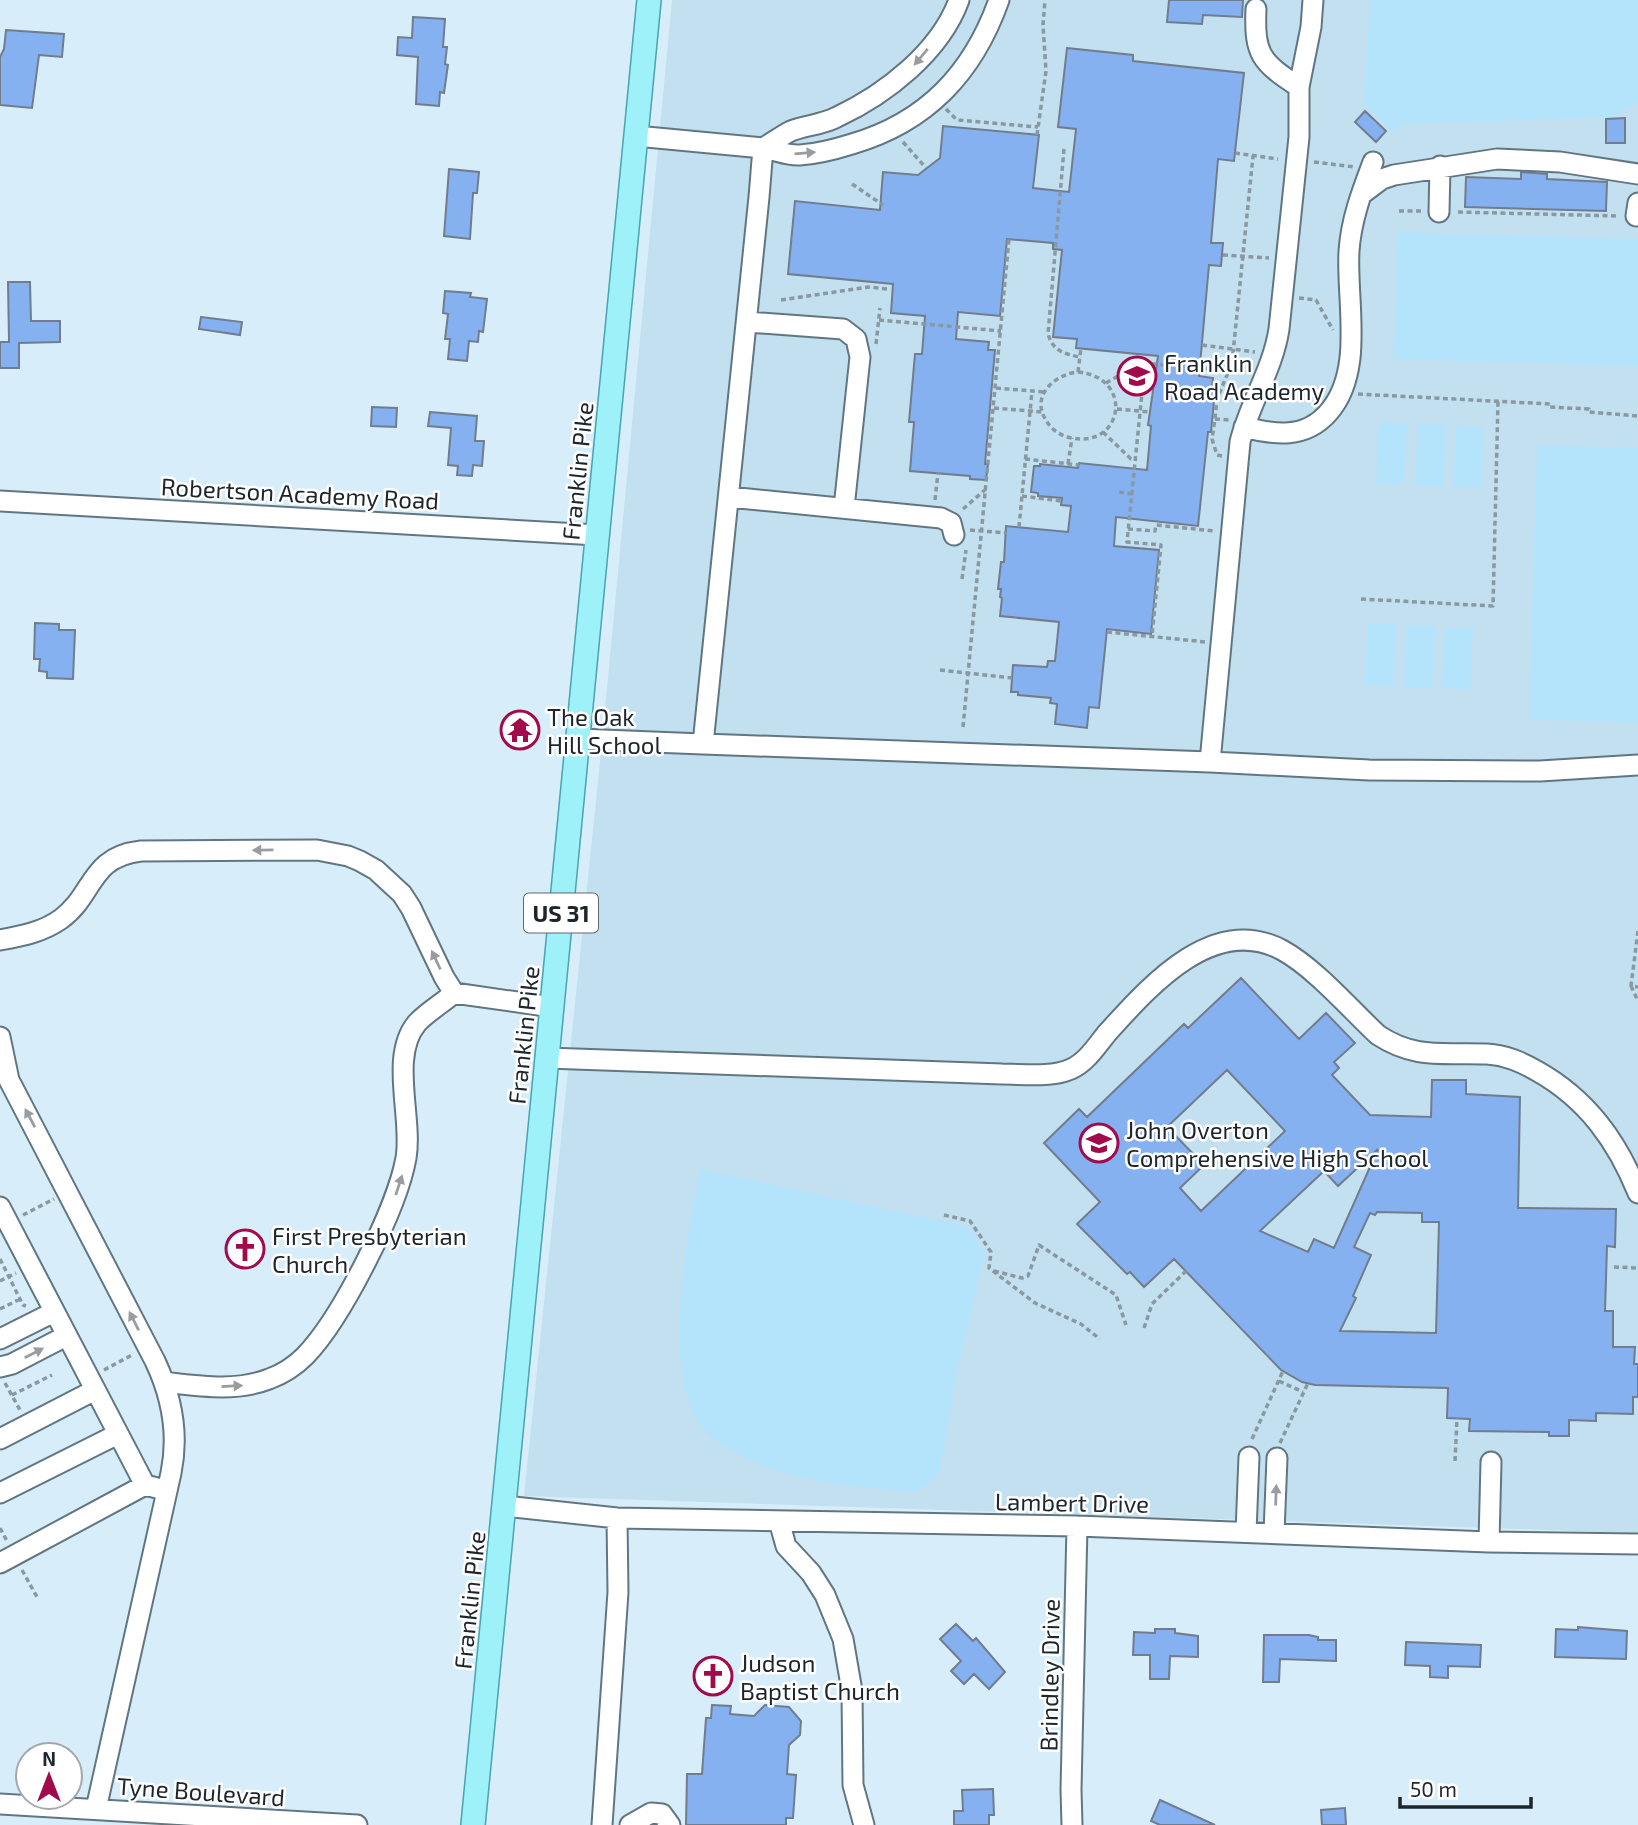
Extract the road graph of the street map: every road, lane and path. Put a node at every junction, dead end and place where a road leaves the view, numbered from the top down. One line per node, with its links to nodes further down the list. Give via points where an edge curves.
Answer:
1 (649, 0): 11 (main road, Franklin Pike / US 31)
2 (958, 0): 13 (street, one-way to 13, via 916,63 877,95 835,119 792,131)
3 (999, 0): 13 (street, one-way to 3, via 798,155 836,149 905,123 959,75 979,47)
4 (1045, 0): 9 (path, via 1046,71)
5 (1313, 0): 7 (street)
6 (1256, 9): 7 (street, via 1255,31 1262,58)
7 (1299, 87): 29 (street, via 1299,137)
8 (945, 108): 9 (path, via 957,120)
9 (1038, 127): 10 (path)
10 (1037, 135)
11 (636, 136): 13 (street); 88 (main road, Franklin Pike / US 31)
12 (902, 142): 18 (path)
13 (763, 148): 35 (street)
14 (1064, 149): 42 (path, via 1048,334 1059,351)
15 (1253, 156): 28 (path)
16 (1373, 162): 21 (street)
17 (1440, 166): 19 (street, via 1523,159); 21 (street, via 1389,176); 25 (street)
18 (926, 168)
19 (1638, 174)
20 (852, 184): 22 (path)
21 (1362, 194): 39 (street, via 1349,251)
22 (883, 205)
23 (1637, 210): 25 (path)
24 (1399, 211): 25 (path)
25 (1439, 212)
26 (1009, 239): 36 (path)
27 (1223, 255): 28 (path)
28 (1244, 256): 29 (path); 41 (path)
29 (1286, 260): 31 (street)
30 (887, 289): 32 (path, via 868,286)
31 (1283, 297): 39 (path, via 1316,300 1340,344); 63 (street, via 1274,357)
32 (781, 300)
33 (880, 308): 34 (path)
34 (878, 320): 36 (path); 37 (path)
35 (747, 322): 76 (street); 81 (street, via 843,329 856,339 859,358)
36 (1001, 331): 51 (path)
37 (876, 345)
38 (1202, 345): 41 (path)
39 (1350, 345): 54 (street, via 1349,371)
40 (1081, 348): 42 (path)
41 (1234, 349): 44 (path, via 1259,352); 47 (path)
42 (1080, 357): 48 (path)
43 (1168, 357): 46 (path)
44 (1257, 361)
45 (1145, 363): 46 (path); 50 (path); 68 (path)
46 (1167, 365): 47 (path); 49 (path)
47 (1229, 370): 62 (path)
48 (1078, 372): 50 (path); 53 (path, via 1057,377)
49 (1166, 373)
50 (1105, 383): 57 (path, via 1114,394)
51 (996, 388): 52 (path); 56 (path)
52 (1032, 391): 53 (path); 67 (path)
53 (1044, 392): 59 (path)
54 (1341, 394): 55 (path); 63 (street, via 1325,416 1303,431 1273,433)
55 (1498, 401): 61 (path); 90 (path, via 1493,606)
56 (994, 408): 59 (path); 72 (path)
57 (1116, 409): 60 (path); 64 (path)
58 (1235, 409): 63 (path)
59 (1042, 412): 65 (path, via 1052,428)
60 (1149, 412)
61 (1638, 416)
62 (1214, 419): 63 (path); 66 (path, via 1212,439 1217,455 1223,458)
63 (1235, 423): 93 (street, via 1238,461)
64 (1103, 432): 65 (path); 68 (path)
65 (1072, 438): 69 (path)
66 (1225, 448)
67 (1025, 459): 69 (path); 75 (path)
68 (1135, 459): 74 (path)
69 (1068, 464): 70 (path)
70 (1079, 465)
71 (937, 473): 79 (path, via 935,502)
72 (986, 488): 80 (path, via 962,512); 86 (path)
73 (1119, 492): 74 (path)
74 (1132, 494): 84 (path)
75 (1022, 496): 78 (path); 83 (path)
76 (729, 497): 81 (street); 99 (street)
77 (0, 500): 88 (street, Robertson Academy Road)
78 (1061, 501)
79 (944, 503)
80 (956, 506)
81 (844, 508): 85 (street, via 941,518)
82 (1215, 517): 84 (path, via 1214,531 1156,525 1155,531)
83 (1018, 527)
84 (1128, 529): 92 (path, via 1127,542 1161,545)
85 (963, 530): 86 (path); 89 (path)
86 (982, 531): 87 (path); 95 (path)
87 (1006, 533)
88 (597, 535): 98 (main road, Franklin Pike / US 31)
89 (962, 579)
90 (1361, 599)
91 (1107, 632): 92 (path)
92 (1152, 636): 93 (path)
93 (1221, 643): 100 (street)
94 (940, 670): 95 (path)
95 (968, 673): 96 (path); 97 (path)
96 (1012, 678)
97 (963, 727)
98 (578, 739): 99 (street); 108 (main road, Franklin Pike / US 31)
99 (703, 744): 100 (street)
100 (1210, 762): 101 (street, via 1369,770 1540,771)
101 (1638, 765)
102 (1638, 931): 104 (path)
103 (0, 940): 106 (street, one-way to 103, via 411,908 389,880 360,861 317,850 121,855 99,872 64,917 34,933)
104 (1631, 986): 105 (path); 107 (path)
105 (1638, 987)
106 (454, 993): 108 (street); 133 (street, one-way to 106, via 230,1387 260,1382 296,1364 318,1341 371,1249 400,1182 407,1147 404,1059 408,1039 418,1022)
107 (1638, 1001)
108 (552, 1007): 110 (main road, Franklin Pike / US 31)
109 (0, 1037): 111 (street, one-way to 109, via 9,1080)
110 (547, 1058): 112 (street, via 1002,1074 1063,1072 1084,1061 1152,986 1184,960 1216,945 1256,942 1282,950 1305,966 1388,1042 1420,1054 1503,1056 1568,1090 1603,1126); 149 (main road, Franklin Pike / US 31)
111 (68, 1192): 114 (path); 133 (street, one-way to 111)
112 (1638, 1193)
113 (0, 1208): 122 (street)
114 (23, 1215)
115 (944, 1215): 118 (path, via 970,1222 991,1252)
116 (1614, 1267): 117 (path)
117 (1638, 1268)
118 (992, 1271): 123 (path, via 1025,1278 1040,1245 1116,1295); 127 (path, via 1035,1303 1081,1324)
119 (1186, 1271): 124 (path, via 1152,1304)
120 (20, 1299): 121 (path)
121 (0, 1310)
122 (54, 1312): 125 (street); 126 (street)
123 (1126, 1325)
124 (1144, 1328)
125 (66, 1336): 128 (street, one-way to 125); 135 (street)
126 (0, 1339)
127 (1100, 1339)
128 (0, 1367)
129 (1283, 1371): 132 (path)
130 (52, 1375): 137 (path)
131 (0, 1381): 137 (path)
132 (1279, 1381): 136 (path); 142 (path)
133 (164, 1382): 147 (street, via 175,1436)
134 (1308, 1383): 136 (path)
135 (95, 1390): 140 (street); 141 (street)
136 (1303, 1392): 143 (path)
137 (12, 1395): 138 (path)
138 (21, 1413)
139 (1457, 1418): 144 (path)
140 (118, 1434): 146 (street); 148 (street)
141 (0, 1439)
142 (1249, 1451): 153 (street)
143 (1278, 1452): 154 (street, one-way to 143)
144 (1455, 1461)
145 (1491, 1462): 155 (street)
146 (145, 1485): 147 (street); 157 (street)
147 (167, 1490): 159 (street)
148 (0, 1493)
149 (505, 1506): 150 (street, Lambert Drive); 161 (main road, Franklin Pike / US 31)
150 (617, 1518): 151 (street, Lambert Drive); 162 (street, via 618,1592)
151 (779, 1521): 152 (street, Lambert Drive); 165 (street, via 786,1546 818,1583 843,1639 852,1691 853,1785)
152 (1077, 1526): 153 (street, Lambert Drive); 166 (street, Brindley Drive)
153 (1246, 1532): 154 (street, Lambert Drive)
154 (1275, 1533): 155 (street, Lambert Drive)
155 (1489, 1542): 156 (street, Lambert Drive)
156 (1638, 1544)
157 (0, 1563)
158 (0, 1804): 159 (street, Tyne Boulevard)
159 (96, 1809): 160 (street, Tyne Boulevard)
160 (357, 1825)
161 (472, 1825)
162 (602, 1825)
163 (630, 1825): 164 (street, via 654,1813 662,1814)
164 (670, 1825)
165 (864, 1825)
166 (1072, 1825)

